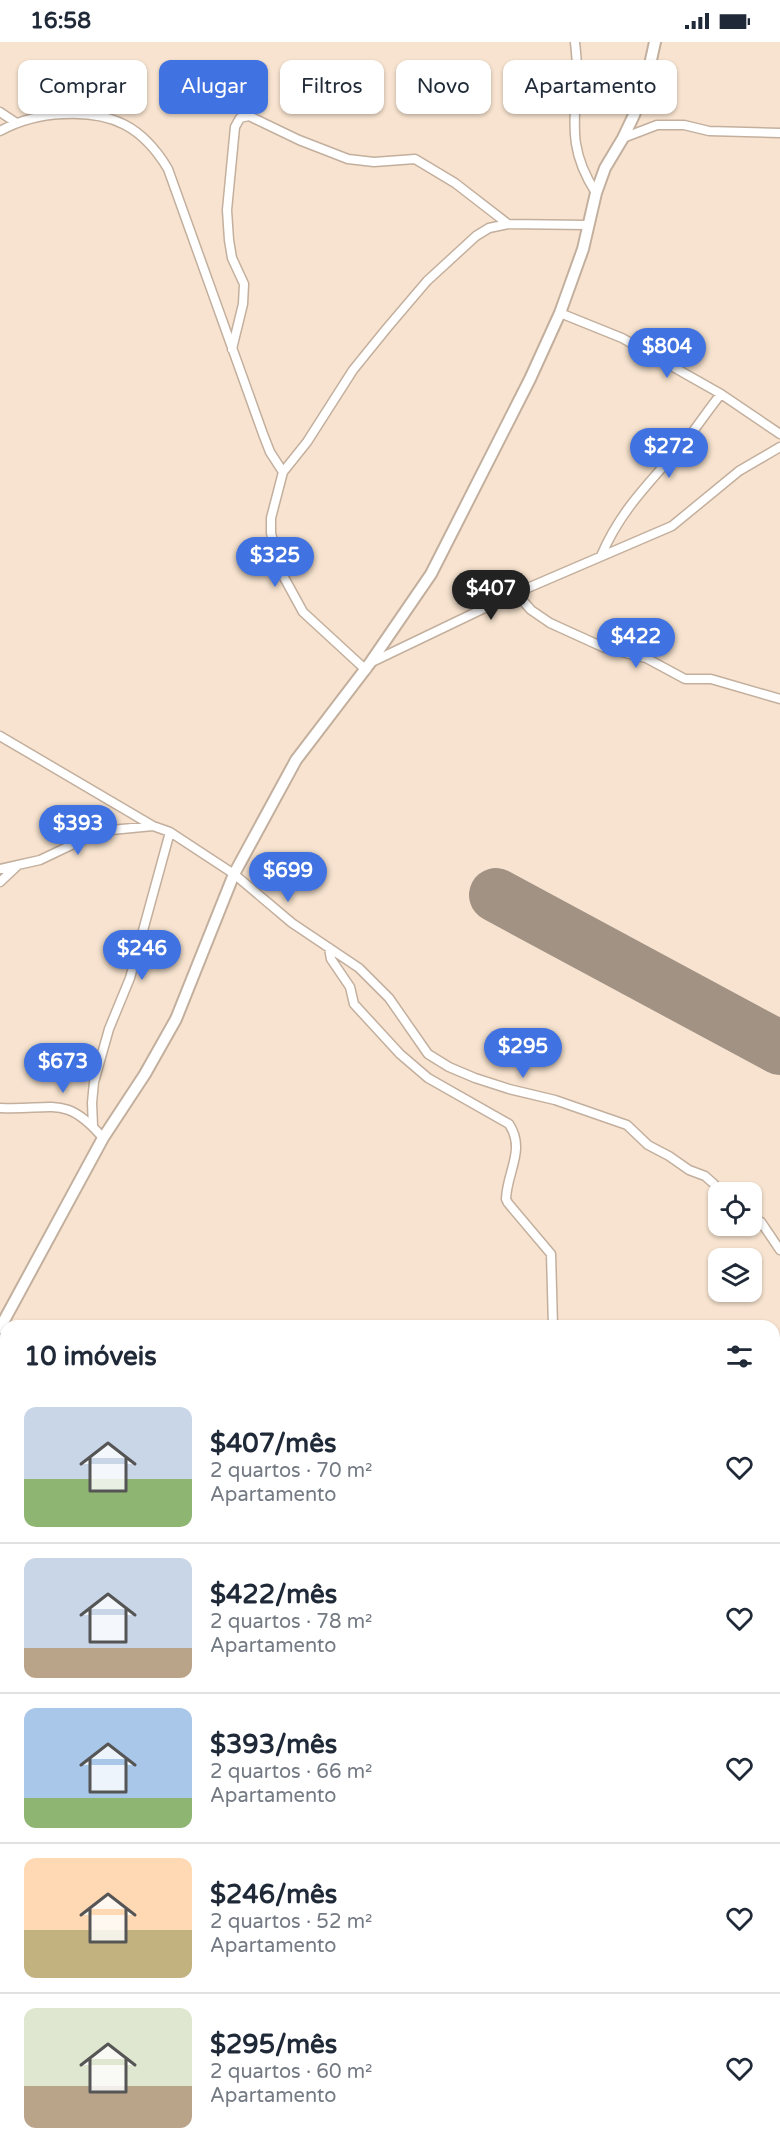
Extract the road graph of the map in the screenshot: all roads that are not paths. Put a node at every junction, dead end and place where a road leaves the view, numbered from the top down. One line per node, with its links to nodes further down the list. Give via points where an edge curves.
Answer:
1 (575, 42): 8 (street, via 575,146 580,165)
2 (655, 42): 7 (street, via 645,87)
3 (0, 111): 4 (street)
4 (15, 122): 5 (street); 12 (street, via 48,114 97,114 117,120 157,150 168,169)
5 (0, 130)
6 (780, 133): 7 (street, via 657,125)
7 (623, 138): 8 (street)
8 (596, 193): 10 (street)
9 (508, 224): 10 (street); 12 (street, via 455,183 415,159 348,159 249,116 240,118 235,127 227,210 232,258 244,284); 16 (street, via 476,236 427,281 353,370)
10 (587, 225): 11 (street, via 583,249)
11 (560, 313): 13 (street, via 622,338); 19 (street, via 431,574)
12 (232, 350): 16 (street, via 267,443)
13 (720, 394): 14 (street); 17 (street, via 685,441 633,499)
14 (780, 434)
15 (780, 447): 17 (street, via 739,471 672,526)
16 (283, 472): 19 (street, via 271,518 280,570 303,612)
17 (601, 556): 18 (street)
18 (516, 593): 19 (street); 20 (street, via 543,619 605,648 646,658 685,679 711,680)
19 (368, 667): 26 (street, via 296,760)
20 (780, 699)
21 (0, 736): 22 (street)
22 (153, 826): 23 (street); 24 (street, via 101,831 40,860)
23 (170, 832): 26 (street); 30 (street, via 130,978 109,1029 94,1082)
24 (18, 864): 25 (street); 27 (street)
25 (0, 868)
26 (234, 874): 28 (street, via 292,923); 31 (street, via 176,1019)
27 (0, 882)
28 (329, 948): 32 (street, via 377,986 428,1054 441,1062 475,1078 627,1125 648,1145); 36 (street, via 331,959 350,987 354,1004 400,1054 428,1077 509,1124 516,1135 506,1199 551,1254)
29 (0, 1108): 30 (street, via 63,1107)
30 (93, 1126): 31 (street)
31 (103, 1138): 35 (street)
32 (712, 1182)
33 (762, 1223): 34 (street)
34 (780, 1250)
35 (4, 1320)
36 (554, 1320)

